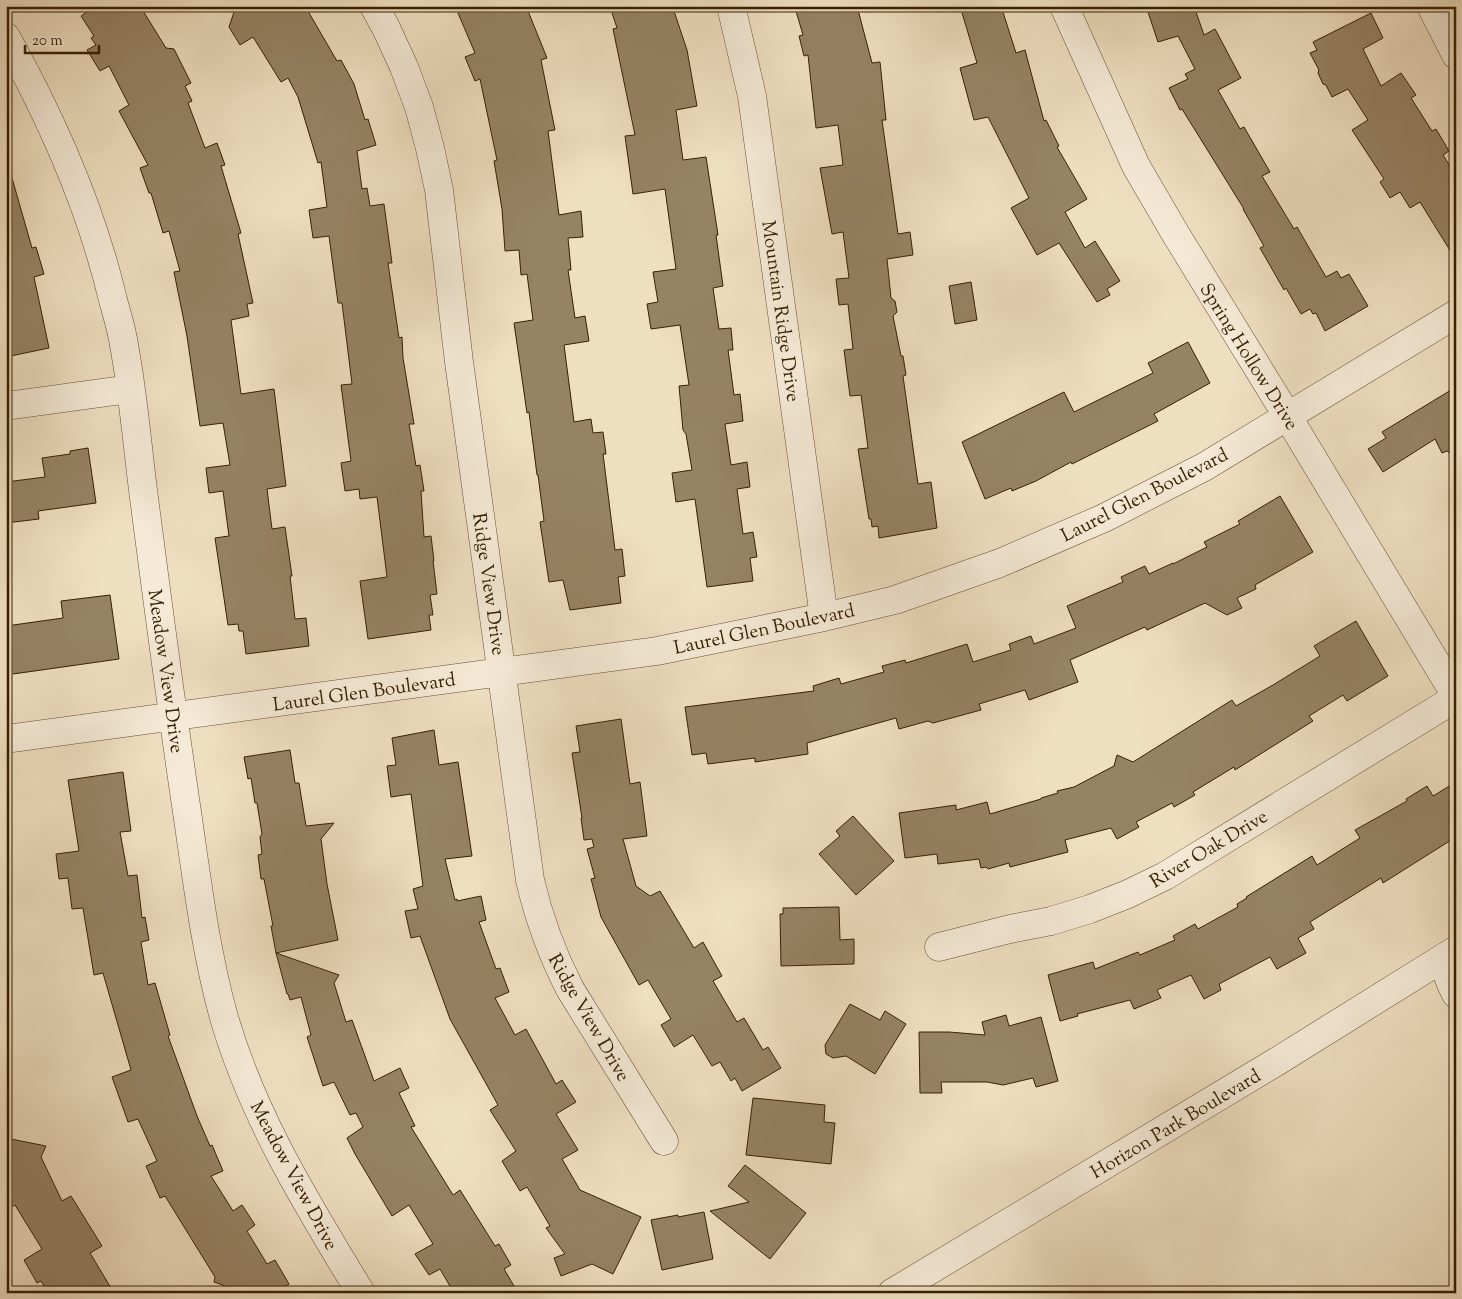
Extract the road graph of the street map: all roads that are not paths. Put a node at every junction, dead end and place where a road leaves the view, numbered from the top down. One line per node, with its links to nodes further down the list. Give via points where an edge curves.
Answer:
1 (374, 6): 12 (street, Ridge View Drive, via 404,67 419,107 439,190)
2 (731, 6): 11 (street, Mountain Ridge Drive, via 752,96)
3 (1064, 6): 10 (street, Spring Hollow Drive, via 1136,166)
4 (1431, 6): 6 (street)
5 (6, 37): 8 (street, Meadow View Drive, via 46,111 78,186 105,265 124,344)
6 (1456, 55)
7 (1456, 314): 10 (street, Laurel Glen Boulevard)
8 (130, 390): 9 (street); 14 (street, Meadow View Drive)
9 (6, 406)
10 (1288, 416): 11 (street, Laurel Glen Boulevard, via 1204,467 1087,526 1000,563 904,597); 13 (street, Spring Hollow Drive)
11 (824, 617): 12 (street, Laurel Glen Boulevard, via 657,651)
12 (502, 672): 14 (street, Laurel Glen Boulevard); 19 (street, Ridge View Drive, via 536,909 556,964)
13 (1456, 697): 16 (street, River Oak Drive, via 1174,871 1135,891 1050,921)
14 (173, 716): 15 (street, Laurel Glen Boulevard); 20 (street, Meadow View Drive, via 205,937 233,1044 276,1147)
15 (6, 739)
16 (939, 947)
17 (1449, 954): 18 (street, via 1451,984); 21 (street, Horizon Park Boulevard)
18 (1456, 994)
19 (664, 1141)
20 (361, 1293)
21 (892, 1293)

